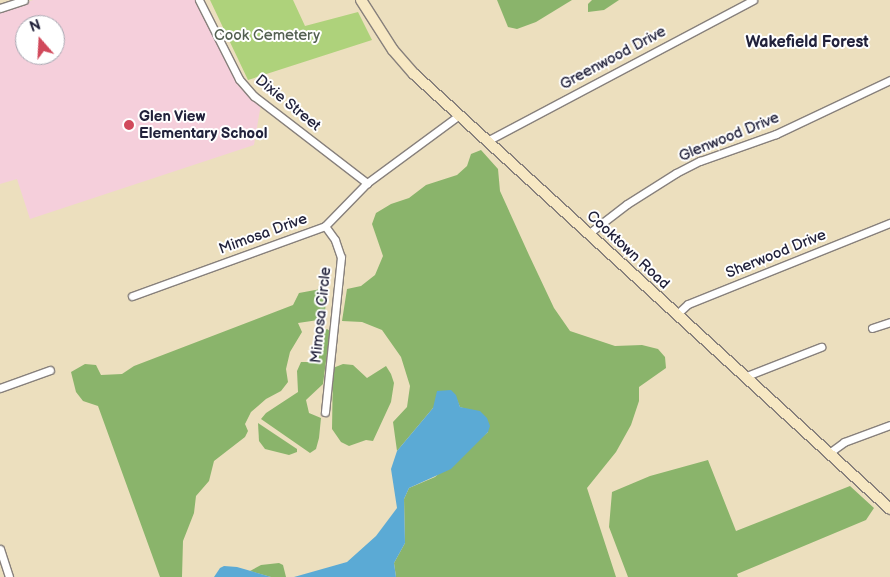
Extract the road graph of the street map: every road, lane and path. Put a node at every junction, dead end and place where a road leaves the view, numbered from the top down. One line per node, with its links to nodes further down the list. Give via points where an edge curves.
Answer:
1 (24, 0): 5 (street)
2 (199, 0): 9 (street, Dixie Street, via 239,80 254,96)
3 (361, 0): 7 (street, Cooktown Road, via 393,50)
4 (753, 0): 8 (street, Greenwood Drive)
5 (0, 8)
6 (890, 80): 12 (street, Glenwood Drive, via 776,134 676,173 634,199)
7 (458, 116): 8 (street, Cooktown Road); 9 (street, Mimosa Drive)
8 (487, 141): 12 (street, Cooktown Road)
9 (367, 183): 11 (street, Mimosa Drive)
10 (890, 223): 14 (street, Sherwood Drive, via 688,304)
11 (324, 226): 13 (street, Mimosa Drive); 21 (street, Mimosa Circle, via 335,240 341,257)
12 (588, 234): 14 (street, Cooktown Road)
13 (132, 296)
14 (676, 315): 19 (street, Cooktown Road)
15 (890, 322): 16 (street)
16 (872, 328)
17 (822, 347): 19 (street)
18 (50, 370): 20 (street)
19 (744, 377): 23 (street, Cooktown Road)
20 (0, 388)
21 (325, 412)
22 (890, 425): 23 (street, via 844,442)
23 (829, 454): 24 (street, Cooktown Road)
24 (890, 508)
25 (0, 550): 26 (street)
26 (10, 577)

